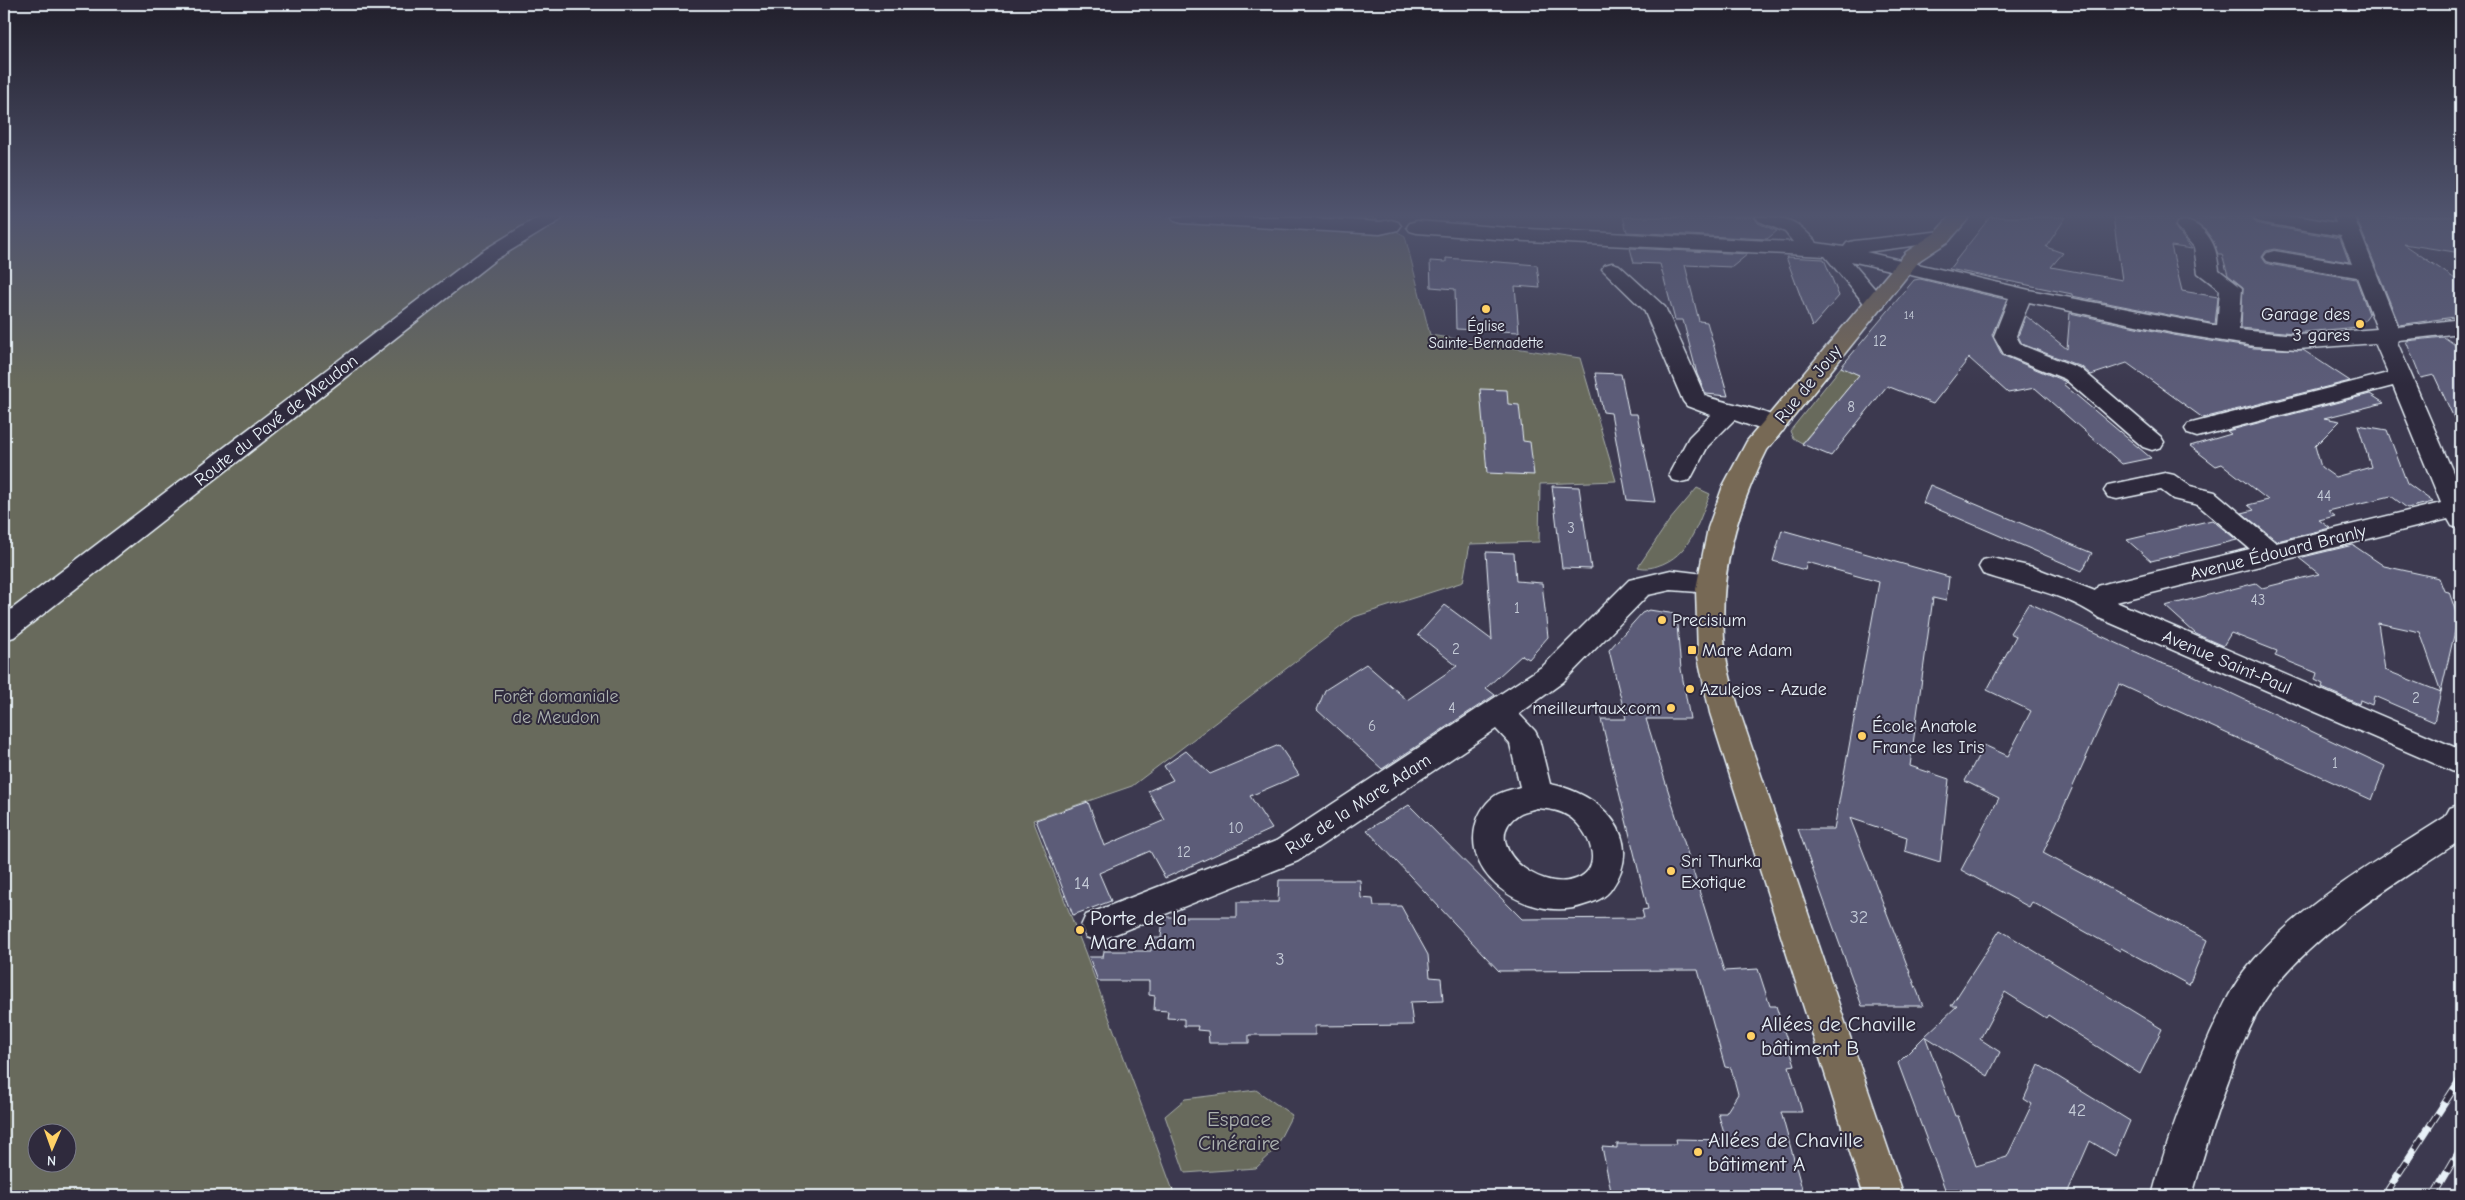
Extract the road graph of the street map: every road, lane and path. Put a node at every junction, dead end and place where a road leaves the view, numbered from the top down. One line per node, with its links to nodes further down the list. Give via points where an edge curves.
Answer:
1 (466, 273): 25 (street, Route du Pavé de Meudon)
2 (1616, 273): 14 (street, via 1654,307 1695,401)
3 (1850, 273): 9 (street)
4 (1900, 273): 9 (main road, Rue de Jouy)
5 (1935, 273): 8 (street)
6 (2209, 273): 11 (street, via 2231,288)
7 (2365, 273): 12 (street)
8 (2021, 294): 11 (street); 17 (street, via 2004,336 2012,349 2073,374)
9 (1875, 302): 15 (main road, Rue de Jouy)
10 (2461, 326): 12 (street)
11 (2227, 335): 12 (street, via 2298,342)
12 (2390, 335): 13 (street, via 2386,342)
13 (2400, 377): 16 (street); 20 (street)
14 (1730, 411): 15 (street); 18 (street, via 1698,442)
15 (1774, 426): 23 (main road, Rue de Jouy, via 1756,447 1734,492 1721,528)
16 (2197, 429)
17 (2152, 442)
18 (1681, 474)
19 (2117, 491): 21 (street, via 2165,481 2182,493 2206,498)
20 (2460, 512): 21 (street, Avenue Édouard Branly)
21 (2271, 554): 24 (street, Avenue Édouard Branly, via 2108,594)
22 (1992, 567): 24 (street, Avenue Saint-Paul, via 2033,577)
23 (1711, 583): 26 (street, Rue de la Mare Adam, via 1671,580 1640,587 1553,674); 31 (main road, Rue de Jouy, via 1712,657 1725,713)
24 (2100, 604): 27 (street, Avenue Saint-Paul, via 2109,611)
25 (4, 630)
26 (1499, 712): 28 (street, via 1524,739); 30 (street, Rue de la Mare Adam, via 1287,851)
27 (2461, 764)
28 (1537, 795)
29 (2461, 817): 32 (street, via 2456,826 2306,932 2261,977 2240,1009 2212,1072 2188,1138)
30 (1098, 926)
31 (1884, 1196)
32 (2172, 1196)

